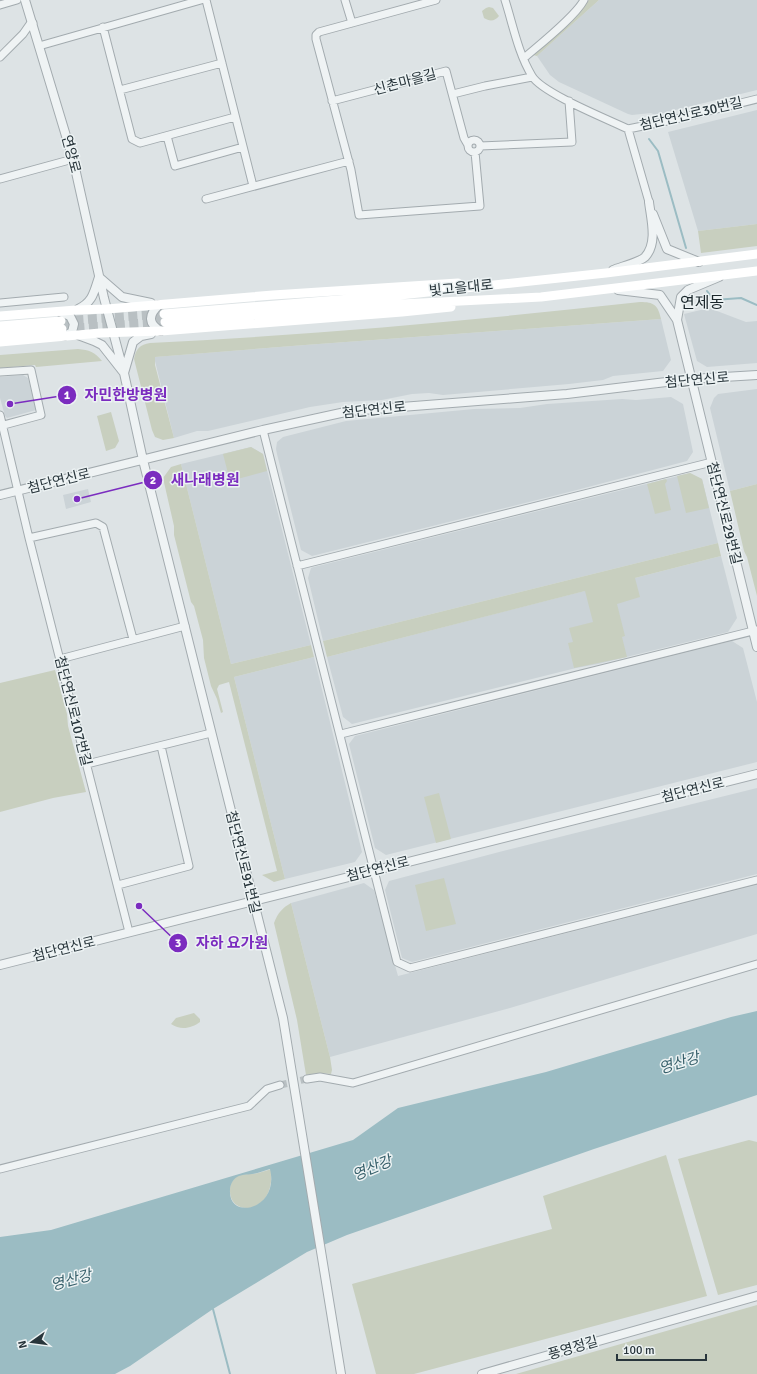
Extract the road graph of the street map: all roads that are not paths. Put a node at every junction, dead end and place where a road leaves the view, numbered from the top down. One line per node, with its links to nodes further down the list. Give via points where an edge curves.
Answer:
1 (17, 0): 9 (street)
2 (25, 0): 10 (street, 연양로)
3 (201, 0): 12 (street)
4 (206, 0): 16 (street)
5 (345, 0): 11 (street)
6 (436, 0): 11 (street)
7 (506, 0): 15 (street)
8 (584, 0): 15 (street, via 576,11)
9 (0, 5)
10 (33, 23): 13 (street, 연양로); 14 (street)
11 (352, 23): 21 (street, via 316,35)
12 (103, 27): 13 (street); 18 (street)
13 (39, 46): 29 (street, 연양로)
14 (0, 57)
15 (524, 58): 17 (street)
16 (222, 63): 18 (street); 23 (street)
17 (532, 77): 19 (street, 신촌마을길); 22 (street, via 543,87)
18 (120, 90): 25 (street, via 132,139 140,143)
19 (453, 94): 21 (street, 신촌마을길, via 446,71); 26 (street, via 462,134)
20 (757, 99): 24 (street, 첨단연신로30번길)
21 (332, 101): 30 (street)
22 (568, 101): 24 (street); 28 (street, via 572,142)
23 (235, 117): 25 (street); 27 (street)
24 (628, 129): 34 (street, 첨단연신로30번길)
25 (167, 136): 27 (street, via 174,166)
26 (468, 145): 28 (street, via 470,151); 28 (street, via 471,140 476,140 479,142)
27 (243, 147): 32 (street)
28 (478, 149): 30 (street, via 480,206 359,215)
29 (73, 159): 31 (street); 40 (street, 연양로)
30 (349, 161): 32 (street)
31 (0, 179)
32 (253, 186): 33 (street)
33 (206, 199)
34 (649, 202): 36 (street, via 667,249); 38 (street, via 652,238 644,258)
35 (757, 254): 36 (main road, 빛고을대로)
36 (699, 262): 38 (main road, 빛고을대로)
37 (757, 271): 39 (main road, 빛고을대로)
38 (606, 273): 41 (main road, 빛고을대로)
39 (723, 276): 42 (main road, 빛고을대로); 50 (street, via 688,290 681,296)
40 (99, 277): 45 (street, via 122,297); 46 (street, 연양로); 47 (street, via 90,300)
41 (539, 280): 45 (main road, via 393,286); 51 (main road, 빛고을대로)
42 (609, 289): 50 (street, via 660,295); 51 (main road, 빛고을대로)
43 (64, 297): 44 (street)
44 (0, 303)
45 (159, 305): 46 (main road); 51 (street, via 153,310 151,322 155,327)
46 (107, 309): 47 (main road); 54 (street, 첨단연신로91번길)
47 (76, 310): 48 (main road)
48 (59, 312): 49 (main road); 53 (street, via 70,316 74,324 72,332)
49 (0, 316)
50 (677, 320): 61 (street)
51 (164, 322): 54 (main road); 59 (street, via 133,342)
52 (0, 326): 53 (main road)
53 (62, 329): 55 (main road); 56 (main road); 57 (main road)
54 (113, 332): 56 (main road); 59 (street, 첨단연신로91번길)
55 (0, 333)
56 (77, 335): 59 (street, via 102,345)
57 (0, 342)
58 (0, 372): 63 (street, via 31,370 41,415)
59 (124, 373): 65 (street, 첨단연신로91번길)
60 (757, 375): 61 (street, 첨단연신로)
61 (691, 379): 64 (street, 첨단연신로, via 567,394 350,411); 66 (street, 첨단연신로29번길)
62 (0, 415): 63 (street, 첨단연신로107번길)
63 (1, 425): 67 (street, 첨단연신로107번길)
64 (263, 430): 65 (street, 첨단연신로); 70 (street)
65 (143, 460): 67 (street, 첨단연신로); 71 (street, 첨단연신로91번길)
66 (712, 462): 70 (street); 72 (street, 첨단연신로29번길)
67 (18, 491): 68 (street, 첨단연신로); 69 (street, 첨단연신로107번길)
68 (0, 495)
69 (29, 538): 73 (street, via 96,522 103,528); 75 (street, 첨단연신로107번길)
70 (297, 566): 77 (street)
71 (185, 626): 73 (street); 76 (street, 첨단연신로91번길)
72 (755, 631): 74 (street, 첨단연신로29번길); 77 (street)
73 (133, 640): 75 (street)
74 (757, 647)
75 (60, 658): 79 (street, 첨단연신로107번길)
76 (211, 733): 78 (street); 84 (street, 첨단연신로91번길)
77 (341, 734): 81 (street)
78 (161, 746): 79 (street); 83 (street, via 189,866)
79 (87, 764): 83 (street, 첨단연신로107번길)
80 (757, 774): 81 (street, 첨단연신로)
81 (374, 870): 82 (street, via 397,962 410,968); 84 (street, 첨단연신로)
82 (757, 880)
83 (118, 885): 85 (street, 첨단연신로107번길)
84 (253, 901): 85 (street, 첨단연신로); 92 (street, 첨단연신로91번길, via 282,1018)
85 (129, 932): 87 (street, 첨단연신로)
86 (757, 964): 88 (street, via 353,1083 325,1078)
87 (0, 965)
88 (307, 1079)
89 (280, 1086): 90 (street, via 267,1089 249,1106)
90 (0, 1169)
91 (757, 1296): 93 (street, 풍영정길)
92 (341, 1374)
93 (482, 1374)

